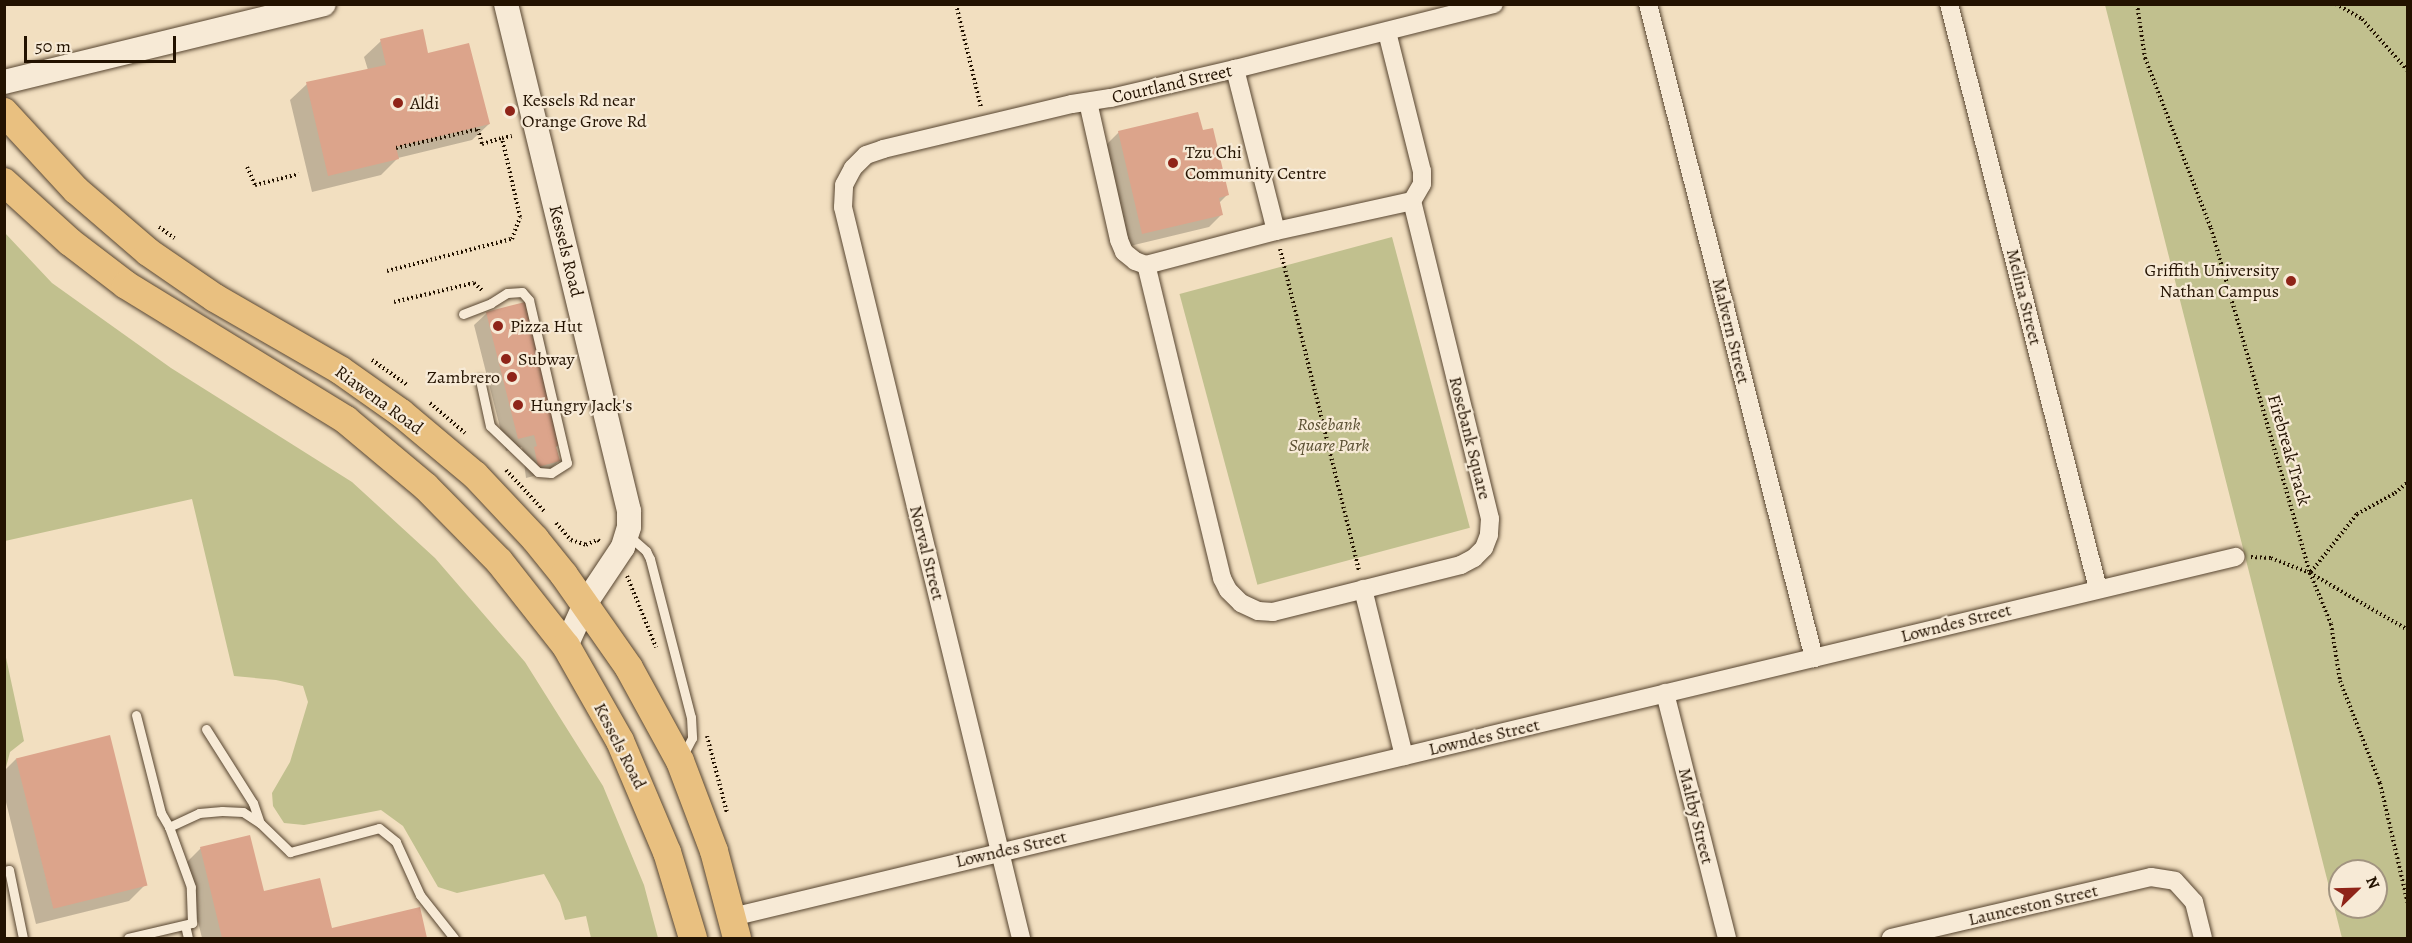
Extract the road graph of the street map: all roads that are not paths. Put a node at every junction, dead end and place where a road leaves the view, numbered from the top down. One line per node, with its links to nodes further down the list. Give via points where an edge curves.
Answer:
1 (324, 4): 6 (main road)
2 (506, 4): 19 (main road, Kessels Road, via 627,498)
3 (1494, 4): 7 (street, Courtland Street)
4 (1648, 4): 25 (street, Malvern Street)
5 (1949, 4): 22 (street, Melina Street)
6 (287, 9): 9 (main road)
7 (1387, 32): 8 (street, Courtland Street); 14 (street, via 1422,171 1422,184)
8 (1235, 69): 10 (street, Courtland Street); 15 (street)
9 (4, 82)
10 (1088, 102): 12 (street, Courtland Street, via 883,149 866,155); 16 (street, via 1119,240 1124,252)
11 (4, 112): 23 (highway, Riawena Road, via 76,190 148,252 215,298 348,376 440,444 535,538)
12 (853, 168): 33 (street, Norval Street, via 844,185 843,207)
13 (4, 182): 24 (highway, Riawena Road, via 70,242 126,285 329,410 389,454 493,554)
14 (1412, 201): 15 (street); 21 (street, Rosebank Square, via 1490,519 1489,535 1479,553 1461,565)
15 (1276, 231): 16 (street)
16 (1146, 265): 21 (street, Rosebank Square, via 1228,590 1240,603 1273,612)
17 (463, 314): 18 (lane, via 507,293 522,292 530,300 567,463 551,473 538,472 490,426)
18 (480, 380)
19 (628, 534): 23 (main road, Kessels Road, via 616,562); 30 (lane, via 650,559 691,717 692,738)
20 (2235, 557): 22 (street, Lowndes Street)
21 (1363, 589): 29 (street)
22 (2098, 589): 25 (street, Lowndes Street)
23 (585, 604): 24 (main road, Kessels Road); 30 (highway, Riawena Road, via 629,668)
24 (566, 646): 41 (highway, Kessels Road, via 620,741 645,796 667,852)
25 (1814, 658): 26 (street, Lowndes Street)
26 (1665, 693): 29 (street, Lowndes Street); 43 (street, Maltby Street)
27 (136, 715): 32 (lane, via 161,813)
28 (206, 729): 31 (lane, via 253,803)
29 (1404, 756): 33 (street, Lowndes Street)
30 (680, 761): 36 (highway, via 710,841)
31 (260, 823): 32 (lane, via 243,812 222,811 199,813); 40 (lane, via 290,852 379,828 396,842 420,895)
32 (169, 827): 35 (lane, via 191,887 192,923)
33 (999, 852): 36 (street, Lowndes Street); 42 (street, Norval Street)
34 (4, 871): 37 (lane, via 9,870)
35 (185, 925): 38 (lane); 39 (lane)
36 (734, 928)
37 (23, 939)
38 (128, 939)
39 (188, 939)
40 (454, 939)
41 (693, 939)
42 (1020, 939)
43 (1727, 939)
44 (1891, 939): 45 (street, Launceston Street, via 2151,877 2175,881 2194,902)
45 (2203, 939)

